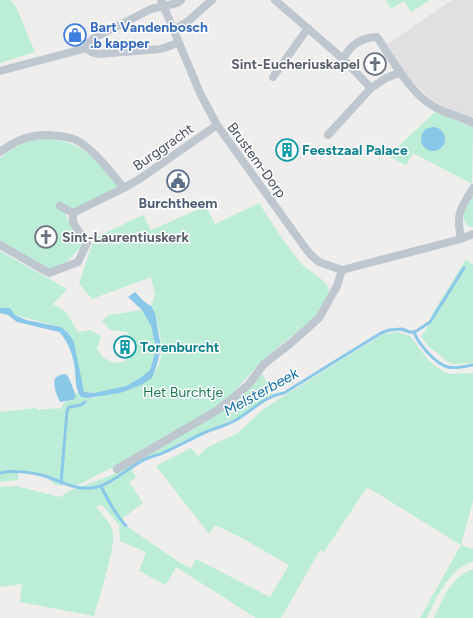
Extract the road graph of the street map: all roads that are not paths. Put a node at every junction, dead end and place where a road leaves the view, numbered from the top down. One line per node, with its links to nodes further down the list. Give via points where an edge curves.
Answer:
1 (181, 0): 4 (street)
2 (212, 0): 6 (street, via 188,22)
3 (275, 0): 5 (street)
4 (162, 3): 6 (street, Brustem-Dorp); 8 (street, via 94,38 88,43)
5 (308, 28): 9 (street); 12 (street)
6 (173, 30): 7 (street, Brustem-Dorp)
7 (178, 43): 8 (street, via 161,49 98,54); 15 (street, Brustem-Dorp)
8 (87, 48): 10 (street)
9 (343, 59): 11 (street, via 352,46 370,37 377,37); 13 (street)
10 (0, 71)
11 (399, 73): 13 (street); 14 (street, via 431,105)
12 (273, 77)
13 (371, 88): 16 (street)
14 (473, 123)
15 (217, 125): 18 (street, Burggracht); 25 (street, Brustem-Dorp, via 311,255 319,262)
16 (328, 136)
17 (0, 152): 18 (street, Burggracht, via 18,140 38,135 62,136 76,140 97,157)
18 (124, 188): 21 (street, Burggracht)
19 (473, 188): 23 (street, via 458,215)
20 (60, 206): 21 (street)
21 (73, 212): 24 (street, via 73,223 87,243 78,262 50,273)
22 (473, 234): 23 (street)
23 (461, 239): 25 (street)
24 (0, 245)
25 (342, 270): 26 (street, via 337,286 319,318 264,364 249,384 216,411)
26 (116, 469)

